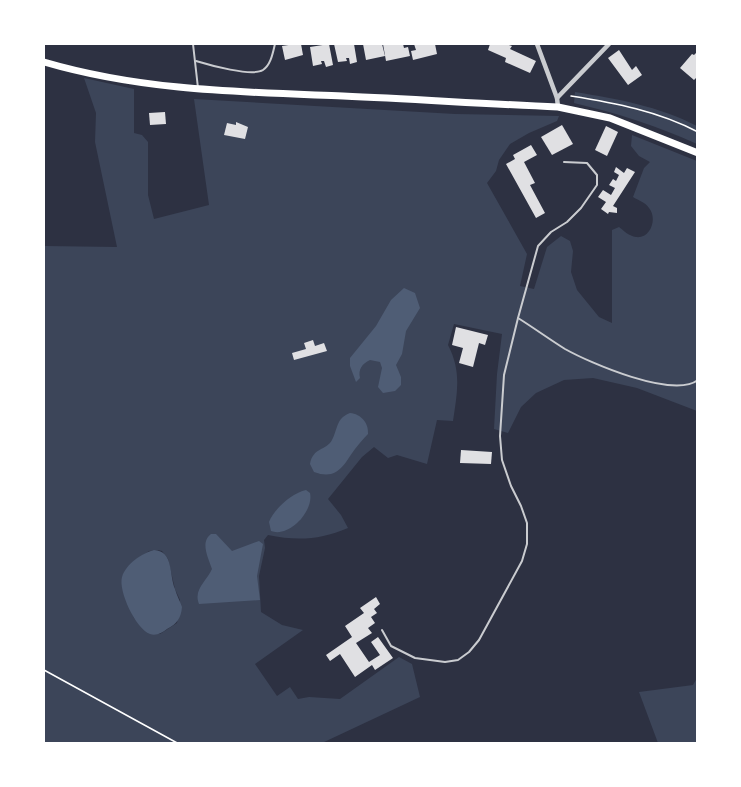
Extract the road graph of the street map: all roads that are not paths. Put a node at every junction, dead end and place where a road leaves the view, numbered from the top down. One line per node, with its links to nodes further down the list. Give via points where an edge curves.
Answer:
1 (193, 44): 5 (lane)
2 (275, 44): 5 (lane, via 269,63 258,72)
3 (537, 44): 8 (street)
4 (609, 44): 8 (street)
5 (196, 61): 7 (lane)
6 (44, 62): 7 (highway, via 133,83)
7 (198, 90): 9 (highway)
8 (556, 98): 9 (street)
9 (558, 107): 10 (highway, via 610,118)
10 (698, 153)
11 (564, 162): 12 (lane, via 587,163 597,175 597,185 581,208 538,246)
12 (518, 318): 13 (lane, via 567,350 614,372 676,386); 14 (lane, via 504,375 500,436 502,460 527,523 522,561 479,640 458,660 415,658 391,646)
13 (698, 380)
14 (382, 630)

